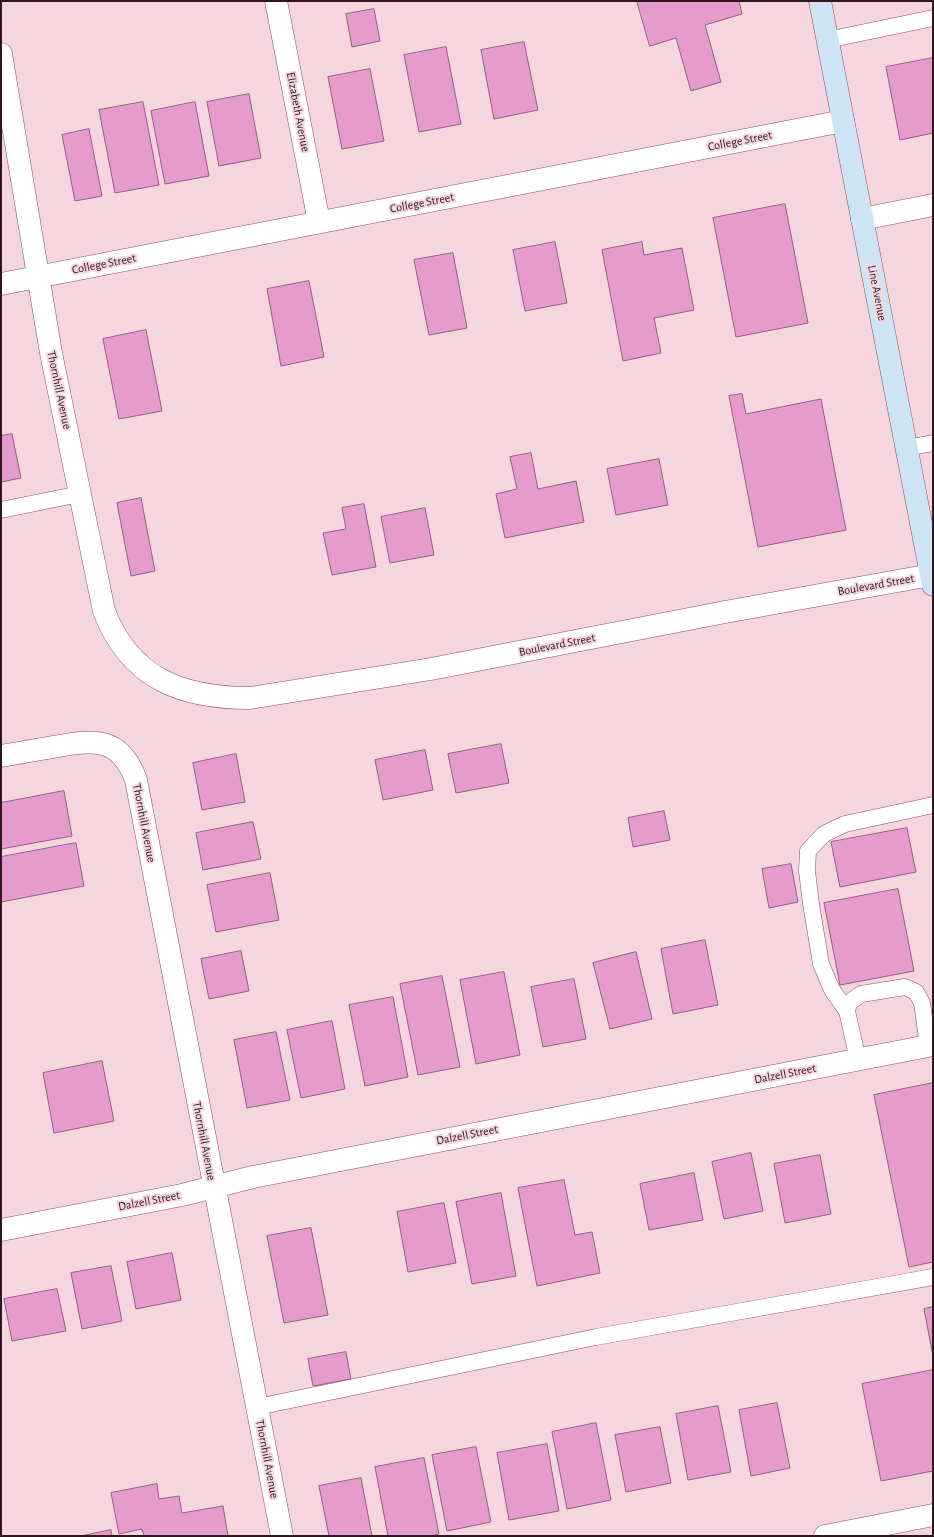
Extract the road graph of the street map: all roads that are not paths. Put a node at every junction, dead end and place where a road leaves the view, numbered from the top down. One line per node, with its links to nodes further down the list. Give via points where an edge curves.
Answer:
1 (276, 1): 9 (street, Elizabeth Avenue)
2 (820, 1): 4 (main road, Line Avenue)
3 (933, 18): 4 (lane)
4 (828, 40): 6 (main road, Line Avenue)
5 (1, 54): 10 (street, Thornhill Avenue)
6 (843, 121): 8 (main road, Line Avenue); 9 (street, College Street)
7 (933, 204): 8 (street)
8 (862, 218): 13 (main road, Line Avenue)
9 (319, 222): 10 (street, College Street)
10 (37, 277): 11 (street, College Street); 14 (street, Thornhill Avenue)
11 (1, 284)
12 (933, 443): 13 (lane)
13 (906, 448): 16 (main road, Line Avenue)
14 (80, 494): 15 (lane); 17 (street, Thornhill Avenue, via 104,611 110,628 125,652 138,665 153,676)
15 (1, 510)
16 (932, 580): 17 (street, Boulevard Street, via 725,612 431,669 258,697 225,698)
17 (182, 690)
18 (1, 756): 23 (street, Thornhill Avenue, via 76,743 97,742 118,751 131,766 136,780)
19 (933, 805): 20 (lane, via 845,824 824,834 808,851 807,871 821,964 832,990)
20 (847, 1011): 21 (lane, via 849,1002 861,994 905,987 916,992 922,1003); 22 (lane)
21 (930, 1045): 22 (street, Dalzell Street)
22 (858, 1060): 23 (street, Dalzell Street, via 253,1177)
23 (213, 1187): 24 (street, Dalzell Street); 26 (street, Thornhill Avenue)
24 (1, 1230)
25 (933, 1277): 26 (lane, via 596,1338)
26 (257, 1407): 29 (street, Thornhill Avenue)
27 (933, 1515): 28 (street)
28 (874, 1532): 30 (street)
29 (282, 1536)
30 (825, 1536)

